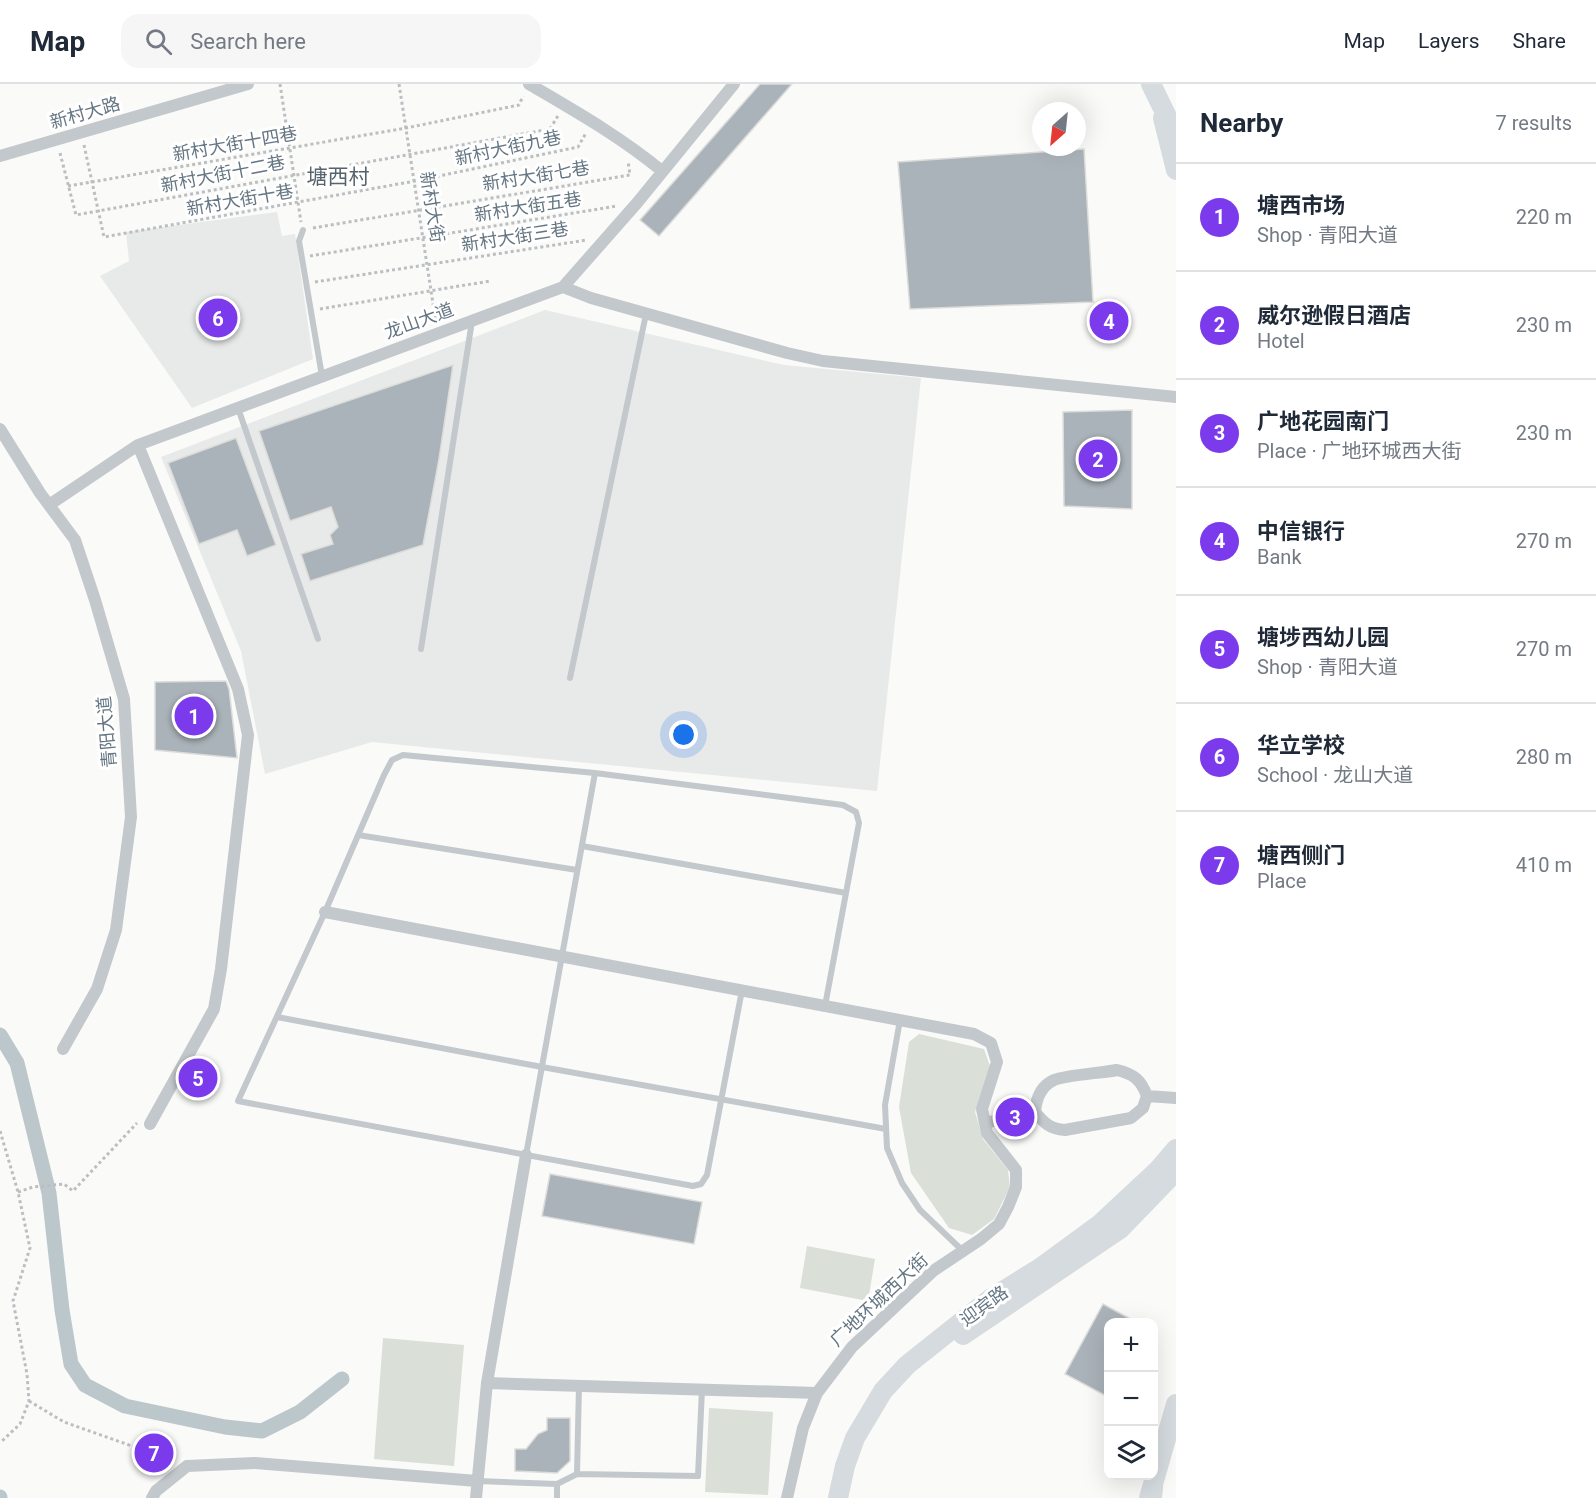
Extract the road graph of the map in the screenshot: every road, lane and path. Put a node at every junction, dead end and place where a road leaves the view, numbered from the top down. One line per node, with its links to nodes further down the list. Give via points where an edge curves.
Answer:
1 (248, 84): 10 (street, 新村大路)
2 (280, 84): 13 (path)
3 (399, 84): 9 (path, 新村大街)
4 (530, 84): 7 (street); 9 (path, 新村大街十四巷, via 519,105)
5 (734, 84): 18 (street, 龙山大道)
6 (1153, 84): 11 (main road); 17 (main road)
7 (564, 105): 8 (street); 15 (path, 新村大街十二巷, via 550,129)
8 (593, 121): 14 (street); 20 (path, 新村大街九巷, via 578,147)
9 (406, 128): 13 (path, 新村大街十四巷); 15 (path, 新村大街)
10 (81, 133): 12 (street, 新村大路); 21 (path)
11 (1176, 135)
12 (56, 140): 16 (street, 新村大路); 22 (path)
13 (290, 148): 19 (path); 21 (path, 新村大街十四巷)
14 (634, 149): 18 (street); 25 (path, 新村大街七巷, via 627,158 630,175)
15 (411, 154): 19 (path, 新村大街十二巷); 20 (path, 新村大街)
16 (0, 156)
17 (1176, 170)
18 (662, 171): 24 (street, 龙山大道)
19 (294, 174): 23 (path); 26 (path, 新村大街十二巷)
20 (415, 181): 23 (path, 新村大街十巷); 25 (path, 新村大街)
21 (92, 182): 22 (path, 新村大街十四巷); 26 (path)
22 (68, 186): 26 (path, 新村大街十二巷, via 76,215)
23 (298, 203): 26 (path, 新村大街十巷, via 104,237); 27 (path)
24 (637, 203): 28 (path, 新村大街五巷); 29 (street, 龙山大道)
25 (418, 209): 27 (path); 28 (path, 新村大街)
26 (98, 211)
27 (303, 230): 30 (lane, via 299,241)
28 (423, 237): 30 (path, 新村大街五巷); 31 (path, 新村大街)
29 (607, 237): 31 (path, 新村大街三巷); 34 (street, 龙山大道)
30 (302, 257): 33 (lane)
31 (427, 265): 33 (path, 新村大街三巷); 35 (path, 新村大街)
32 (490, 281): 35 (path)
33 (306, 283): 36 (lane)
34 (563, 287): 37 (street); 38 (street, 龙山大道)
35 (432, 291): 36 (path); 39 (path, 新村大街)
36 (311, 311): 40 (lane)
37 (646, 314): 41 (street, via 823,361); 48 (lane)
38 (472, 321): 39 (street, 龙山大道); 47 (lane)
39 (438, 333): 40 (street, 龙山大道)
40 (322, 376): 42 (street, 龙山大道)
41 (1176, 397)
42 (237, 407): 44 (street, 龙山大道); 46 (lane)
43 (0, 429): 45 (street, 青阳大道)
44 (138, 445): 45 (street, 龙山大道); 67 (street, via 238,689 248,735 214,1009)
45 (49, 505): 60 (street, 青阳大道, via 75,540 124,699 131,816 116,930 97,989)
46 (318, 639)
47 (421, 649)
48 (570, 678)
49 (595, 773): 50 (lane, via 403,755 392,760); 51 (lane); 53 (lane, via 843,805 856,812 858,823)
50 (358, 835): 52 (lane); 54 (lane)
51 (582, 846): 52 (lane); 53 (lane)
52 (577, 870): 55 (lane)
53 (846, 893): 57 (lane)
54 (325, 912): 55 (street); 58 (lane)
55 (562, 957): 56 (street); 61 (lane)
56 (742, 990): 57 (street); 64 (lane)
57 (825, 1006): 59 (street)
58 (277, 1017): 61 (lane); 71 (lane, via 238,1101)
59 (900, 1020): 66 (street, via 974,1034 992,1043 998,1062 982,1109); 68 (lane, via 885,1105)
60 (63, 1049)
61 (542, 1067): 64 (lane); 71 (lane)
62 (1148, 1096): 63 (street); 65 (street, via 1143,1108 1131,1118 1065,1130 1044,1123); 65 (street, via 1142,1083 1130,1073 1116,1070 1054,1080 1043,1088)
63 (1176, 1098)
64 (721, 1100): 68 (lane); 71 (lane, via 707,1175 701,1184 693,1186)
65 (1035, 1112): 66 (street)
66 (985, 1123): 74 (street, 广地环城西大街, via 987,1133 1016,1170 1016,1187 999,1224)
67 (150, 1124): 73 (path, via 136,1123 73,1191 64,1184)
68 (886, 1129): 74 (lane, via 887,1148 902,1183 920,1210)
69 (0, 1131): 73 (path)
70 (1176, 1149): 81 (main road, 迎宾路, via 1100,1224 990,1299 907,1365)
71 (526, 1155): 75 (street)
72 (1176, 1171): 81 (main road, via 1120,1229 955,1340 896,1387)
73 (18, 1192): 79 (path, via 30,1248 13,1301)
74 (964, 1251): 78 (street, 广地环城西大街, via 933,1271 852,1347)
75 (487, 1383): 76 (street); 85 (street)
76 (579, 1385): 77 (street); 84 (lane)
77 (702, 1389): 78 (street); 84 (lane, via 698,1476)
78 (817, 1393): 91 (street, 广地环城西大街, via 803,1428)
79 (29, 1401): 82 (path, via 20,1424); 83 (path, via 64,1422)
80 (1176, 1404): 87 (main road)
81 (868, 1417): 92 (main road, 迎宾路, via 855,1438)
82 (1, 1442)
83 (187, 1466): 85 (street, via 255,1462); 88 (street)
84 (577, 1474): 86 (lane)
85 (477, 1481): 86 (lane); 89 (street)
86 (557, 1484): 90 (lane)
87 (1151, 1495)
88 (152, 1498)
89 (476, 1498)
90 (556, 1498)
91 (787, 1498)
92 (838, 1498)

